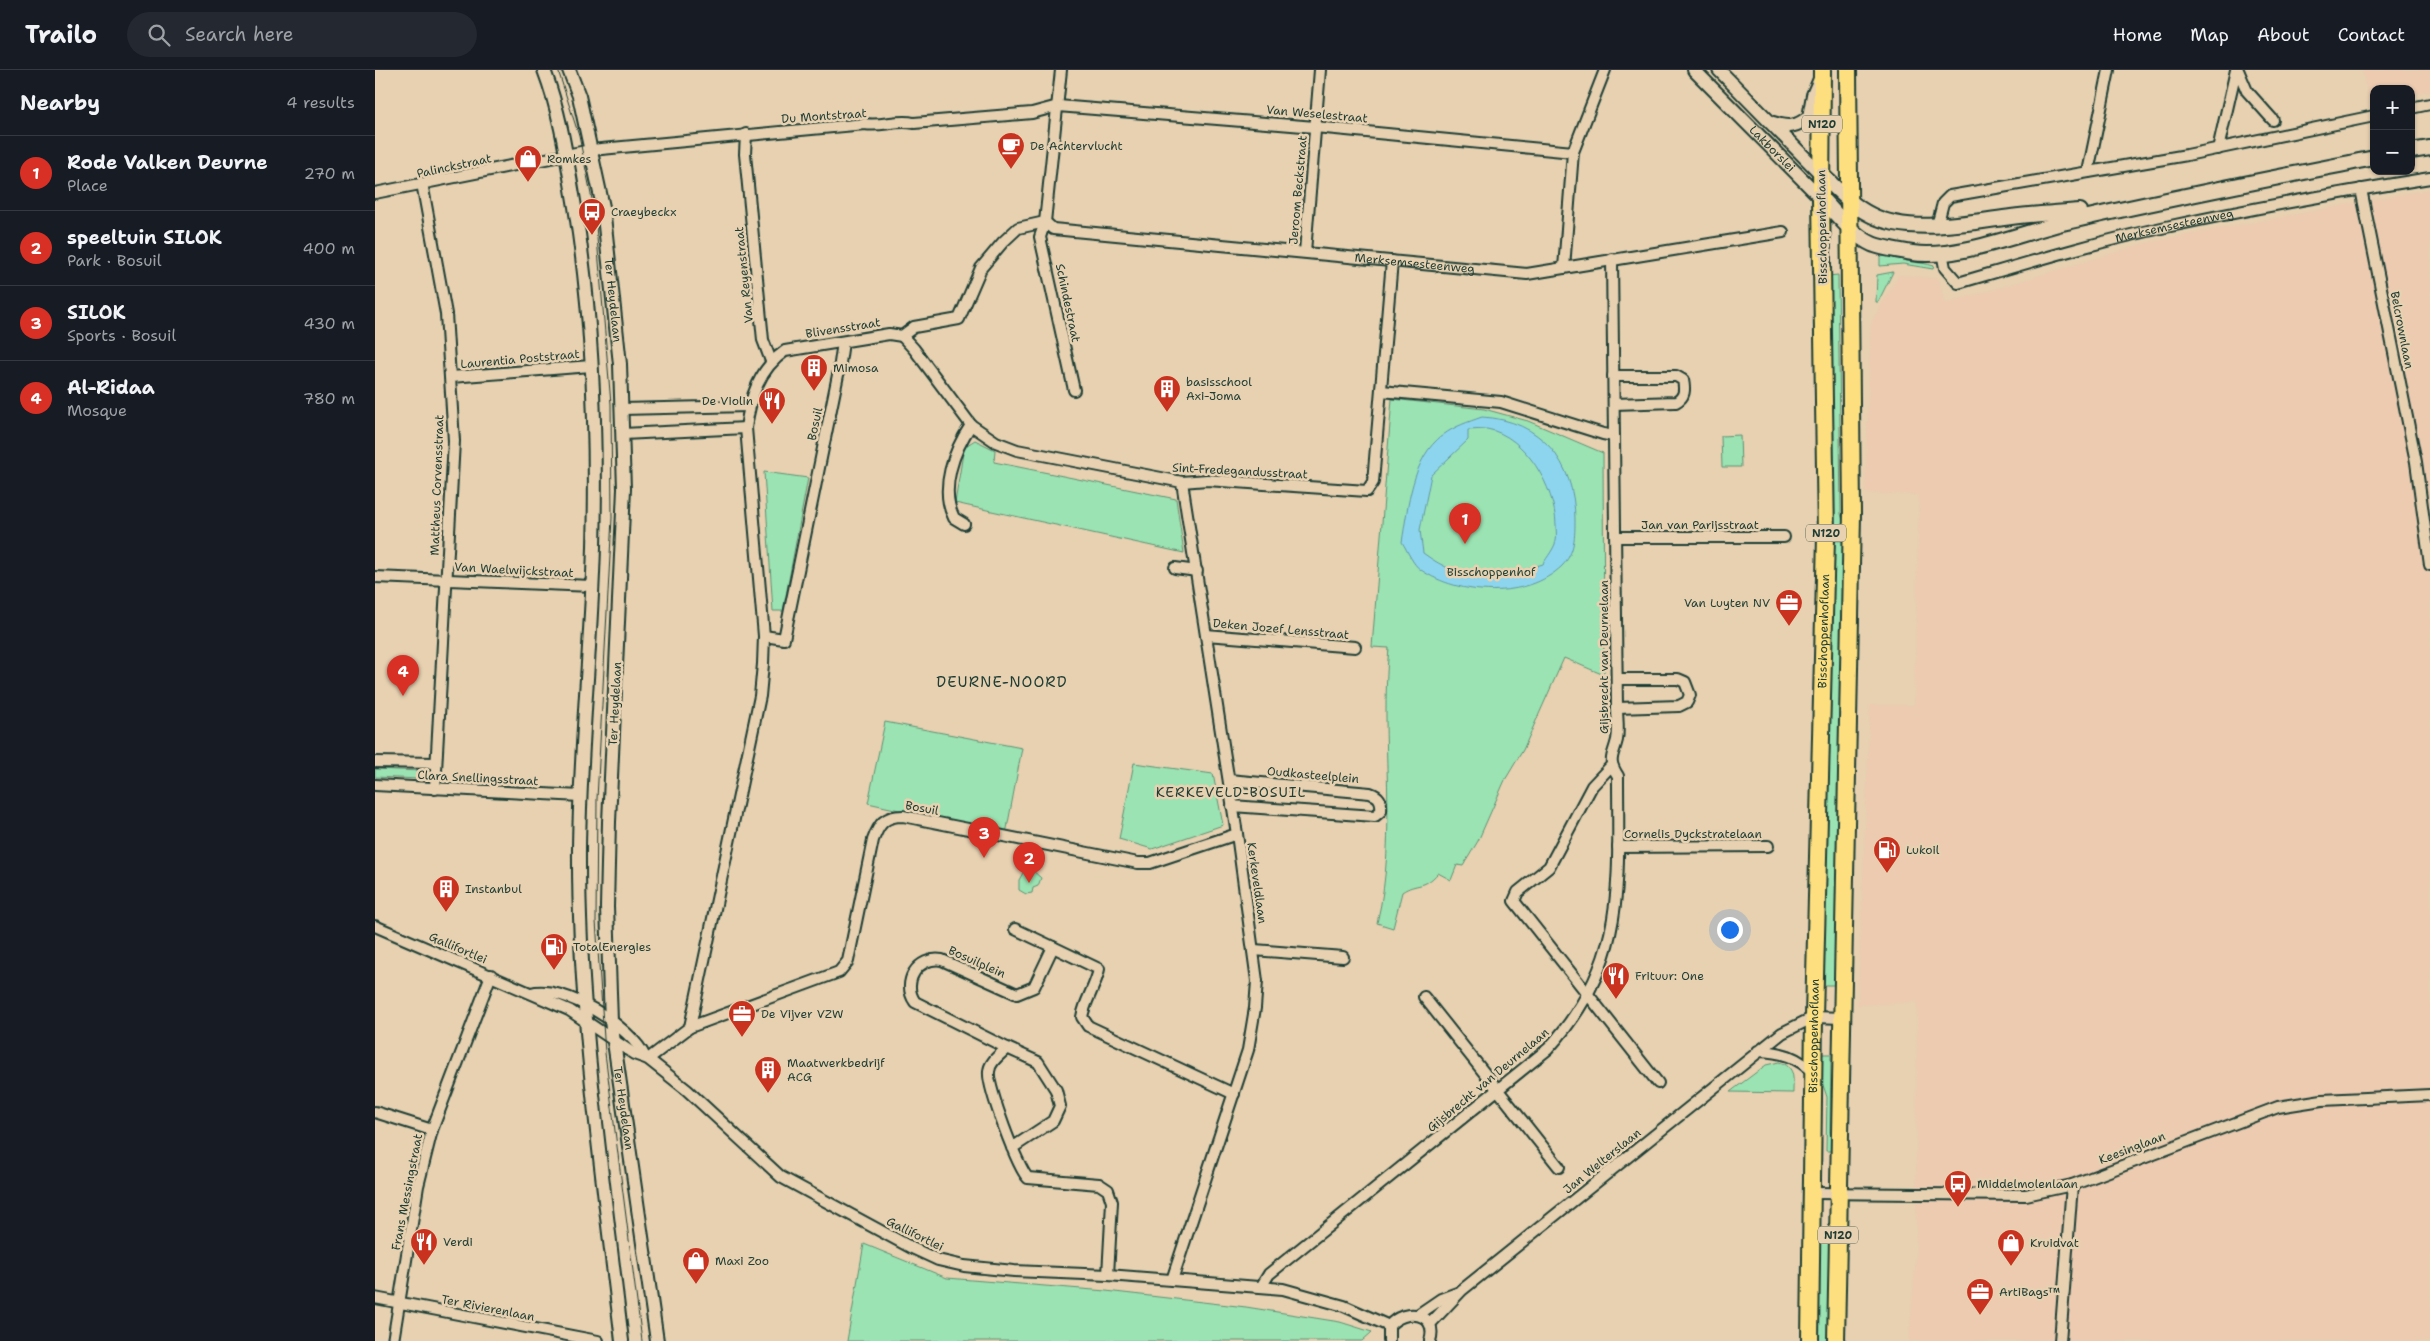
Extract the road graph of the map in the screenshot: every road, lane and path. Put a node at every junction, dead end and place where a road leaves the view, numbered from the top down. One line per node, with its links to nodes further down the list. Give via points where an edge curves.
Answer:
1 (544, 70): 27 (street, via 558,112)
2 (569, 70): 24 (street, Ter Heydelaan, via 579,96)
3 (1061, 70): 14 (street, Schindestraat)
4 (1320, 70): 20 (street, Jeroom Beckstraat)
5 (1605, 70): 26 (street)
6 (1694, 70): 15 (street, Lakborslei)
7 (1719, 70): 12 (street, Lakborslei)
8 (1848, 70): 36 (main road, Bisschoppenhoflaan / N120)
9 (2109, 70): 29 (street)
10 (2237, 70): 18 (street, via 2247,91); 23 (street)
11 (1822, 72): 19 (street, Lakborslei, via 1809,117 1787,127); 30 (main road, Bisschoppenhoflaan / N120)
12 (1743, 94): 15 (street); 19 (street, Lakborslei)
13 (2430, 104): 16 (street)
14 (1057, 106): 20 (street, Van Weselestraat); 21 (street, Du Montstraat, via 1032,113); 38 (street, Schindestraat)
15 (1730, 107): 35 (street, Lakborslei)
16 (2415, 107)
17 (2370, 117): 23 (street)
18 (2273, 120)
19 (1773, 122): 30 (street, Lakborslei)
20 (1315, 127): 26 (street, Van Weselestraat); 42 (street, Jeroom Beckstraat)
21 (746, 134): 24 (street, Du Montstraat); 49 (street, Van Reyenstraat, via 745,154 763,340)
22 (2430, 148): 25 (main road)
23 (2218, 149): 29 (street)
24 (591, 150): 27 (street, Palinckstraat); 57 (street, Ter Heydelaan, via 603,207)
25 (2415, 151)
26 (1573, 152): 46 (street)
27 (567, 155): 32 (street, Palinckstraat); 50 (street, via 585,287)
28 (2370, 159): 37 (main road)
29 (2088, 172): 39 (street, via 1950,196 1943,203)
30 (1821, 174): 35 (main road, Bisschoppenhoflaan / N120); 36 (main road)
31 (2430, 178): 33 (street, Merksemsesteenweg)
32 (422, 183): 34 (street, Palinckstraat); 52 (street, Mattheus Corvensstraat, via 446,314)
33 (2361, 189): 43 (street, Merksemsesteenweg, via 2165,227 1958,283 1945,268); 66 (street, Belcrownlaan, via 2416,462)
34 (375, 194)
35 (1821, 198): 40 (main road, Lakborslei); 98 (main road, Bisschoppenhoflaan / N120, via 1826,537)
36 (1849, 202): 39 (main road, via 1881,219); 40 (main road, Bisschoppenhoflaan / N120)
37 (2131, 207): 39 (main road); 43 (main road)
38 (1045, 222): 42 (street, Merksemsesteenweg, via 1053,229); 47 (street, Blivensstraat, via 1017,228 1003,242 981,268 959,319 914,327); 53 (street, Schindestraat, via 1040,237)
39 (1937, 226)
40 (1850, 228): 43 (main road, via 1871,244 1913,253); 99 (main road, Bisschoppenhoflaan / N120, via 1852,514)
41 (1783, 232): 44 (street, Merksemsesteenweg)
42 (1305, 252): 45 (street, Merksemsesteenweg)
43 (1943, 252)
44 (1611, 259): 46 (street, Merksemsesteenweg); 51 (street, Gijsbrecht van Deurnelaan)
45 (1392, 261): 46 (street, Merksemsesteenweg, via 1527,274); 54 (street, Sint-Fredegandusstraat)
46 (1563, 268)
47 (902, 336): 48 (street, Blivensstraat, via 889,334); 58 (street, Sint-Fredegandusstraat)
48 (843, 342): 49 (street, Blivensstraat, via 785,351); 73 (street, Bosuil, via 784,639)
49 (771, 361): 56 (street)
50 (591, 366): 52 (street, Laurentia Poststraat); 71 (street, via 595,488)
51 (1613, 376): 55 (street, Gijsbrecht van Deurnelaan); 55 (street, via 1676,376 1683,380 1685,390 1682,399 1676,402)
52 (451, 378): 70 (street, Mattheus Corvensstraat, via 454,441)
53 (1074, 390)
54 (1381, 390): 61 (street, via 1488,399); 62 (street, Sint-Fredegandusstraat, via 1373,482 1367,491 1207,480)
55 (1614, 404): 61 (street, Gijsbrecht van Deurnelaan)
56 (749, 406): 57 (street); 59 (street)
57 (622, 409): 60 (street, Ter Heydelaan)
58 (971, 425): 62 (street, Sint-Fredegandusstraat, via 992,440 1017,450); 63 (street, via 956,454 946,497 954,518)
59 (746, 428): 60 (street); 73 (street)
60 (623, 434): 101 (street, Ter Heydelaan, via 621,578 607,907)
61 (1614, 436): 64 (street, Gijsbrecht van Deurnelaan)
62 (1182, 482): 68 (street, Kerkeveldlaan)
63 (964, 524)
64 (1616, 537): 65 (street, Jan van Parijsstraat); 75 (street, Gijsbrecht van Deurnelaan)
65 (1783, 537)
66 (2430, 565)
67 (1175, 568): 68 (street)
68 (1197, 571): 72 (street, Kerkeveldlaan)
69 (375, 577): 70 (street, Van Waelwijckstraat)
70 (446, 579): 71 (street, Van Waelwijckstraat); 78 (street, Mattheus Corvensstraat)
71 (592, 586): 83 (street)
72 (1206, 635): 74 (street, Deken Jozef Lensstraat); 80 (street, Kerkeveldlaan)
73 (764, 636): 102 (street, via 759,696)
74 (1355, 648)
75 (1617, 679): 76 (street, Gijsbrecht van Deurnelaan); 76 (street, via 1678,679 1685,682 1690,695 1687,702 1679,706)
76 (1617, 708): 79 (street, Gijsbrecht van Deurnelaan, via 1617,739 1611,751)
77 (375, 762): 78 (street, Clara Snellingsstraat)
78 (436, 763): 82 (street, Mattheus Corvensstraat)
79 (1611, 766): 87 (street, Gijsbrecht van Deurnelaan, via 1618,776); 95 (street, via 1592,786 1549,867 1518,892 1514,901)
80 (1229, 780): 84 (street, Kerkeveldlaan); 84 (street, Oudkasteelplein, via 1370,793 1382,802 1381,810 1375,816)
81 (375, 785): 82 (street, Clara Snellingsstraat)
82 (435, 789): 83 (street, Clara Snellingsstraat)
83 (581, 796): 97 (street)
84 (1232, 806): 85 (street, Kerkeveldlaan)
85 (1237, 834): 91 (street, Kerkeveldlaan); 102 (street, Bosuil, via 1150,863 1138,863 894,816 885,819 873,840 848,961 839,972)
86 (1768, 846): 87 (street, Cornelis Dyckstratelaan)
87 (1618, 847): 95 (street, Gijsbrecht van Deurnelaan, via 1618,886 1610,939)
88 (375, 926): 93 (street, Gallifortlei)
89 (1015, 929): 90 (street)
90 (1053, 947): 104 (street, Bosuilplein, via 1034,987 1017,994 943,960 929,960 917,967 911,978 909,986 915,1002); 110 (street, via 1099,969 1084,1006 1082,1017 1087,1026)
91 (1254, 950): 92 (street); 110 (street, Kerkeveldlaan, via 1255,1008 1248,1050)
92 (1343, 957)
93 (491, 975): 94 (street, Gallifortlei); 113 (street, Frans Messingstraat)
94 (531, 993): 97 (street, Gallifortlei, via 542,990); 100 (street, Gallifortlei)
95 (1589, 994): 108 (street); 109 (street, Gijsbrecht van Deurnelaan, via 1568,1027 1548,1049)
96 (1424, 997): 109 (street)
97 (584, 1004): 100 (street); 101 (street, Gallifortlei)
98 (1814, 1017): 99 (street, Jan Welterslaan); 105 (street, Jan Welterslaan, via 1782,1033); 107 (main road, Bisschoppenhoflaan / N120)
99 (1842, 1018): 117 (main road, Bisschoppenhoflaan / N120)
100 (586, 1021): 103 (street, Gallifortlei); 130 (street)
101 (611, 1021): 103 (street, Ter Heydelaan); 106 (street, Gallifortlei, via 641,1047)
102 (690, 1027): 106 (street, Bosuil)
103 (612, 1040): 106 (street, Gallifortlei); 131 (street, Ter Heydelaan)
104 (1007, 1048): 114 (street, via 990,1065 988,1075); 114 (street, Bosuilplein, via 1038,1062 1056,1090 1060,1106 1053,1121)
105 (1758, 1051): 107 (street, via 1781,1052); 122 (street, Jan Welterslaan)
106 (647, 1058): 119 (street, Gallifortlei, via 687,1090 781,1177 912,1248 938,1260 964,1266)
107 (1814, 1074): 118 (main road, Bisschoppenhoflaan / N120)
108 (1658, 1083)
109 (1499, 1090): 115 (street); 121 (street, Gijsbrecht van Deurnelaan, via 1317,1234 1269,1274)
110 (1235, 1094): 120 (street, Kerkeveldlaan)
111 (2430, 1094): 116 (street, Keesinglaan, via 2322,1100 2278,1107)
112 (375, 1112): 113 (street)
113 (432, 1130): 124 (street, Frans Messingstraat, via 418,1186)
114 (1012, 1148): 119 (street, via 1022,1173 1028,1178 1112,1188)
115 (1559, 1167)
116 (2072, 1185): 117 (street, Keesinglaan, via 2026,1195); 136 (street)
117 (1839, 1192): 118 (street); 135 (main road, Bisschoppenhoflaan / N120)
118 (1812, 1193): 134 (main road, Bisschoppenhoflaan / N120)
119 (1107, 1275): 120 (street, Gallifortlei)
120 (1172, 1280): 121 (street, Gallifortlei)
121 (1261, 1287): 127 (street, via 1320,1298)
122 (1462, 1290): 125 (street, Jan Welterslaan); 126 (street, Jan Welterslaan)
123 (375, 1298): 124 (street, Ter Rivierenlaan)
124 (399, 1304): 128 (street, Frans Messingstraat); 129 (street, Ter Rivierenlaan)
125 (1419, 1314): 126 (street); 127 (street, via 1398,1318)
126 (1431, 1324): 133 (street)
127 (1389, 1326): 132 (street)
128 (393, 1341)
129 (598, 1341)
130 (622, 1341)
131 (657, 1341)
132 (1389, 1341)
133 (1431, 1341)
134 (1810, 1341)
135 (1836, 1341)
136 (2060, 1341)

